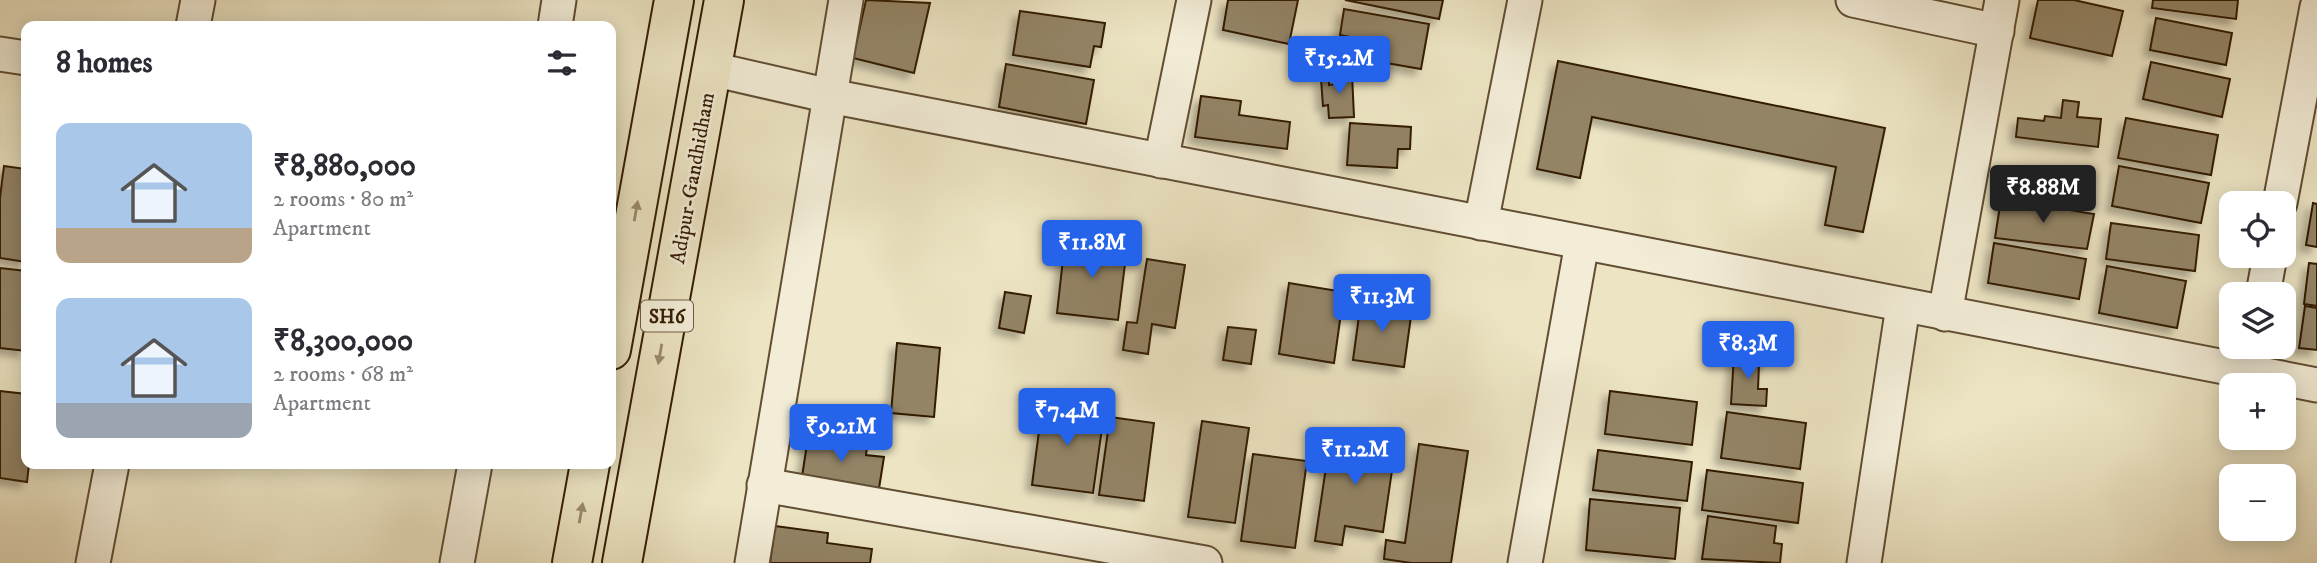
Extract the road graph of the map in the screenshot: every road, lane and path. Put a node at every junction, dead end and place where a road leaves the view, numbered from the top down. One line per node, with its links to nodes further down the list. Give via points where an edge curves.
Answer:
1 (198, 0): 11 (street)
2 (559, 0): 12 (street)
3 (674, 0): 23 (main road, SH6, one-way to 3)
4 (724, 0): 15 (main road, Adipur-Gandhidham / SH6)
5 (846, 0): 16 (street)
6 (1194, 0): 17 (street)
7 (1524, 0): 19 (street)
8 (1853, 0): 10 (street)
9 (2317, 7): 18 (street)
10 (2000, 16): 22 (street)
11 (194, 21)
12 (556, 21)
13 (0, 54): 14 (street)
14 (21, 57)
15 (712, 69): 16 (street); 35 (main road, Adipur-Gandhidham / SH6, one-way to 35)
16 (830, 96): 17 (street); 30 (street)
17 (1161, 161): 19 (street)
18 (2282, 191)
19 (1481, 223): 20 (street)
20 (1582, 243): 21 (street); 38 (street)
21 (1903, 306): 22 (street); 39 (street)
22 (1945, 314): 24 (street)
23 (616, 322)
24 (2219, 354)
25 (2251, 359): 26 (street)
26 (2317, 385)
27 (111, 469): 32 (street)
28 (474, 469): 33 (street)
29 (589, 469): 34 (main road, one-way to 29)
30 (764, 485): 31 (street); 36 (street)
31 (1129, 556): 37 (street)
32 (93, 563)
33 (457, 563)
34 (572, 563)
35 (622, 563)
36 (751, 563)
37 (1205, 563)
38 (1525, 563)
39 (1864, 563)

